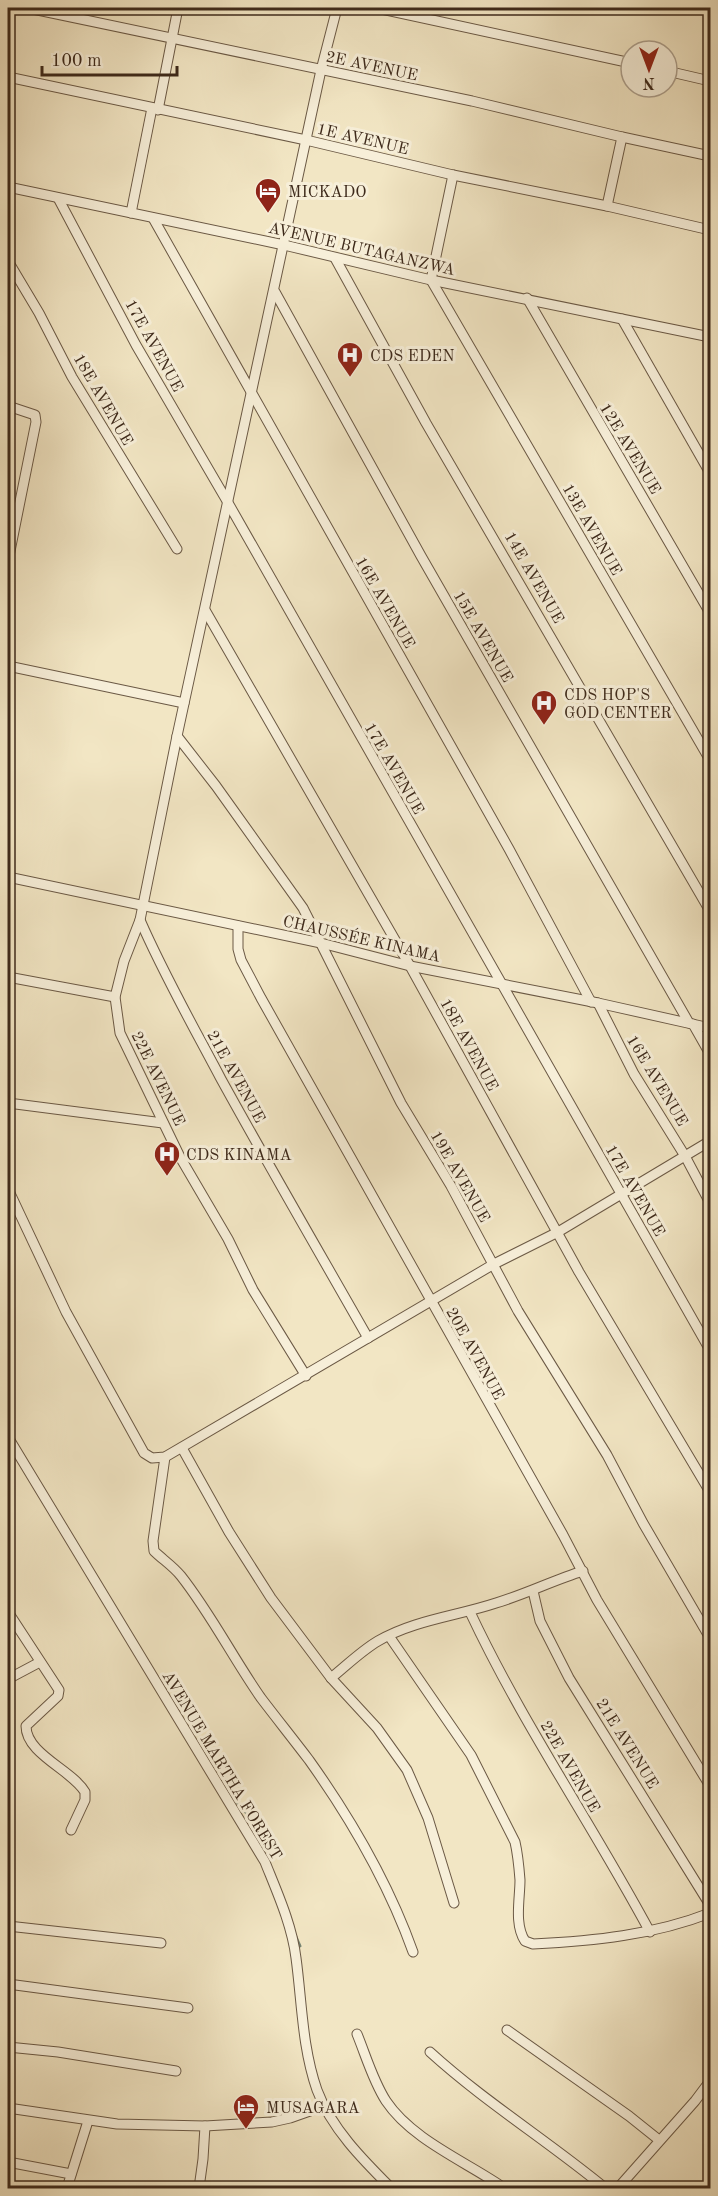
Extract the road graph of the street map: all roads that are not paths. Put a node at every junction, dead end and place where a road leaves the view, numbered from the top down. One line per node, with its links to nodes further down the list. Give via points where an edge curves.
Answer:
1 (28, 8): 5 (street, 2E AVENUE)
2 (178, 8): 5 (street)
3 (337, 8): 7 (street, 22E AVENUE)
4 (377, 8): 6 (street)
5 (172, 36): 7 (street, 2E AVENUE); 11 (street)
6 (619, 60)
7 (321, 70): 12 (street, 2E AVENUE); 13 (street, 22E AVENUE)
8 (679, 74): 10 (street)
9 (8, 77): 11 (street, 1E AVENUE)
10 (711, 81)
11 (155, 109): 13 (street, 1E AVENUE); 19 (street)
12 (622, 137): 14 (street, 2E AVENUE); 18 (street)
13 (306, 140): 15 (street, 1E AVENUE); 22 (street, 22E AVENUE)
14 (711, 156)
15 (453, 175): 18 (street, 1E AVENUE); 25 (street)
16 (8, 187): 17 (street, AVENUE BUTAGANZWA)
17 (58, 198): 19 (street, AVENUE BUTAGANZWA); 33 (street, 17E AVENUE, via 136,345)
18 (607, 206): 21 (street, 1E AVENUE)
19 (131, 213): 20 (street, AVENUE BUTAGANZWA)
20 (153, 218): 22 (street, AVENUE BUTAGANZWA); 30 (street, 16E AVENUE)
21 (711, 230)
22 (284, 245): 23 (street, AVENUE BUTAGANZWA); 26 (street, 22E AVENUE)
23 (335, 258): 25 (street, AVENUE BUTAGANZWA); 44 (street, 14E AVENUE, via 426,423)
24 (8, 261): 34 (street, 18E AVENUE, via 72,377)
25 (431, 280): 27 (street, AVENUE BUTAGANZWA); 41 (street, 13E AVENUE)
26 (274, 292): 30 (street, 22E AVENUE); 53 (street, 15E AVENUE)
27 (527, 298): 28 (street, AVENUE BUTAGANZWA); 37 (street, 12E AVENUE)
28 (622, 320): 29 (street, AVENUE BUTAGANZWA); 32 (street)
29 (711, 337)
30 (251, 394): 33 (street, 22E AVENUE); 52 (street, 16E AVENUE)
31 (8, 406): 35 (street, via 35,415 36,422)
32 (711, 472)
33 (227, 501): 36 (street, 22E AVENUE); 50 (street, 17E AVENUE)
34 (177, 549)
35 (8, 561)
36 (205, 610): 39 (street, 22E AVENUE); 48 (street, 18E AVENUE)
37 (711, 613)
38 (8, 666): 39 (street)
39 (184, 703): 40 (street, 22E AVENUE)
40 (177, 736): 43 (street, 22E AVENUE); 47 (street, 19E AVENUE, via 303,908)
41 (711, 760)
42 (8, 877): 43 (street, CHAUSSÉE KINAMA)
43 (142, 906): 45 (street, 22E AVENUE); 46 (street, CHAUSSÉE KINAMA)
44 (711, 911)
45 (140, 920): 51 (street, 22E AVENUE); 66 (street, 21E AVENUE, via 183,1008)
46 (238, 926): 47 (street, CHAUSSÉE KINAMA); 65 (street, 20E AVENUE, via 241,960)
47 (321, 943): 48 (street, CHAUSSÉE KINAMA); 64 (street, 19E AVENUE, via 401,1103)
48 (410, 966): 50 (street, CHAUSSÉE KINAMA); 63 (street, 18E AVENUE)
49 (8, 977): 51 (street)
50 (503, 984): 52 (street, CHAUSSÉE KINAMA); 61 (street, 17E AVENUE)
51 (115, 997): 57 (street, 22E AVENUE, via 120,1033)
52 (594, 1002): 53 (street, CHAUSSÉE KINAMA); 59 (street, 16E AVENUE)
53 (691, 1024): 54 (street, CHAUSSÉE KINAMA); 55 (street, 15E AVENUE)
54 (711, 1028)
55 (711, 1054)
56 (8, 1103): 57 (street)
57 (163, 1123): 68 (street, 22E AVENUE, via 253,1290)
58 (711, 1142): 59 (street)
59 (685, 1156): 61 (street); 62 (street, 16E AVENUE)
60 (8, 1189): 71 (street, via 66,1312 144,1454)
61 (621, 1194): 63 (street); 67 (street, 17E AVENUE)
62 (711, 1203)
63 (558, 1232): 64 (street); 72 (street, 18E AVENUE)
64 (494, 1264): 65 (street); 78 (street, 19E AVENUE)
65 (431, 1302): 66 (street); 73 (street, 20E AVENUE)
66 (368, 1338): 68 (street)
67 (711, 1350)
68 (306, 1376): 70 (street)
69 (8, 1437): 99 (street, AVENUE MARTHA FOREST, via 265,1862 296,1956 305,2036)
70 (182, 1448): 71 (street); 80 (street, via 271,1598)
71 (165, 1457): 90 (street, via 154,1551 179,1574 239,1666 309,1760 382,1876)
72 (711, 1492)
73 (583, 1571): 74 (street); 82 (street, 20E AVENUE, via 614,1629)
74 (533, 1591): 76 (street); 85 (street, 21E AVENUE, via 540,1621 569,1678)
75 (8, 1612): 79 (street)
76 (470, 1612): 77 (street, via 416,1624); 88 (street, 22E AVENUE, via 533,1731)
77 (389, 1636): 80 (street); 88 (street, via 471,1755 515,1842 520,1878 519,1928 525,1941 544,1944)
78 (711, 1638)
79 (40, 1662): 81 (street); 83 (street, via 59,1690 58,1696 26,1726 26,1733 85,1792)
80 (330, 1678): 84 (street, via 376,1728 407,1770 428,1818)
81 (8, 1679)
82 (711, 1786)
83 (71, 1830)
84 (454, 1902)
85 (711, 1905)
86 (711, 1913): 88 (street)
87 (8, 1926): 89 (street)
88 (650, 1932)
89 (161, 1943)
90 (413, 1952)
91 (8, 1984): 92 (street)
92 (188, 2008)
93 (507, 2030): 103 (street)
94 (357, 2034): 109 (street, via 371,2071 393,2110 425,2138)
95 (8, 2047): 97 (street)
96 (430, 2052): 110 (street)
97 (176, 2071)
98 (711, 2081): 103 (street)
99 (324, 2106): 102 (street, via 272,2122); 108 (street, AVENUE MARTHA FOREST, via 337,2127)
100 (8, 2108): 101 (street)
101 (88, 2121): 102 (street); 105 (street)
102 (205, 2126): 107 (street)
103 (659, 2140): 111 (street)
104 (8, 2162): 105 (street)
105 (71, 2174): 106 (street)
106 (67, 2188)
107 (199, 2188)
108 (391, 2188)
109 (504, 2188)
110 (605, 2188)
111 (618, 2188)

